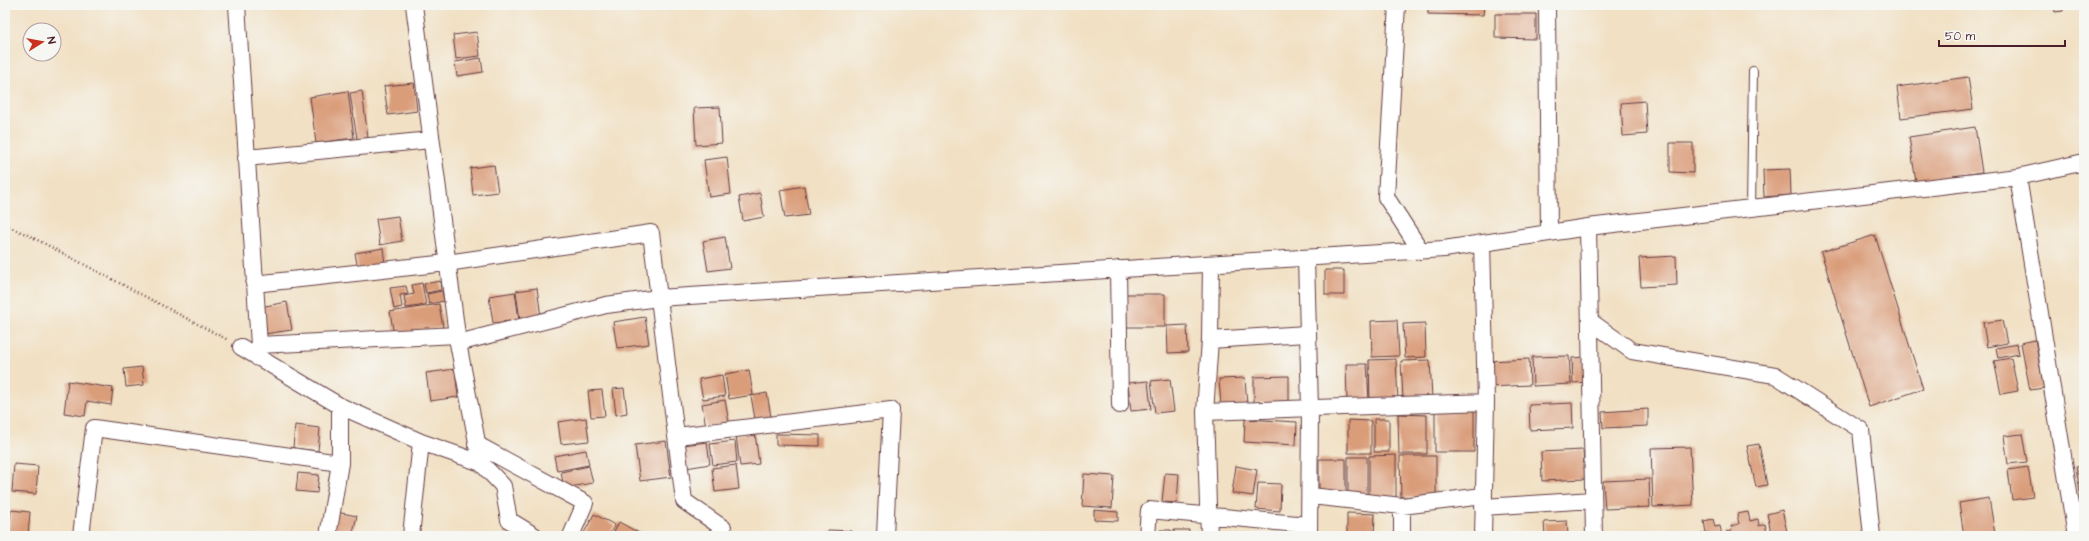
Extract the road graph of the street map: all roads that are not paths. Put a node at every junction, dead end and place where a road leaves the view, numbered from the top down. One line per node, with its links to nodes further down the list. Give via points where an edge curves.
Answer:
1 (237, 5): 7 (street)
2 (414, 5): 6 (street)
3 (1397, 5): 14 (street, via 1386,197)
4 (1547, 5): 12 (street)
5 (1754, 71): 10 (lane)
6 (431, 140): 7 (street); 16 (street)
7 (246, 158): 19 (street)
8 (2084, 162): 9 (street)
9 (2018, 177): 10 (street); 57 (street)
10 (1750, 209): 11 (street)
11 (1588, 227): 12 (street); 21 (street)
12 (1549, 233): 13 (street)
13 (1482, 243): 14 (street); 27 (street)
14 (1421, 251): 15 (street)
15 (1306, 258): 17 (street); 22 (street)
16 (448, 263): 19 (street); 20 (street, via 651,233); 23 (street)
17 (1211, 264): 18 (street); 24 (street)
18 (1118, 269): 20 (street); 28 (street)
19 (254, 284): 26 (street)
20 (658, 298): 23 (street, via 606,305); 32 (street)
21 (1590, 321): 38 (street); 56 (street, via 1632,351 1775,375 1861,430)
22 (1307, 334): 24 (street); 30 (street)
23 (457, 339): 26 (street); 34 (street)
24 (1210, 340): 31 (street)
25 (241, 347): 26 (street)
26 (259, 351): 29 (street)
27 (1486, 402): 30 (street); 39 (street)
28 (1120, 405)
29 (340, 406): 33 (street); 35 (street)
30 (1310, 409): 31 (street); 37 (street)
31 (1205, 412): 41 (street)
32 (677, 436): 49 (street, via 684,501 723,528); 50 (street, via 891,410)
33 (421, 442): 36 (street); 46 (street)
34 (476, 444): 36 (street); 48 (street, via 585,503)
35 (340, 463): 44 (street, via 94,428); 45 (street)
36 (481, 464): 47 (street, via 502,486 509,520)
37 (1311, 496): 40 (street); 42 (street)
38 (1593, 500): 39 (street); 55 (street)
39 (1483, 502): 40 (street); 54 (street)
40 (1402, 506): 53 (street)
41 (1210, 515): 42 (street); 51 (street, via 1149,510); 52 (street)
42 (1309, 531)
43 (2084, 531): 58 (street)
44 (81, 536)
45 (328, 536)
46 (411, 536)
47 (535, 536)
48 (571, 536)
49 (721, 536)
50 (885, 536)
51 (1147, 536)
52 (1209, 536)
53 (1402, 536)
54 (1483, 536)
55 (1594, 536)
56 (1872, 536)
57 (2076, 536)
58 (2079, 536)

